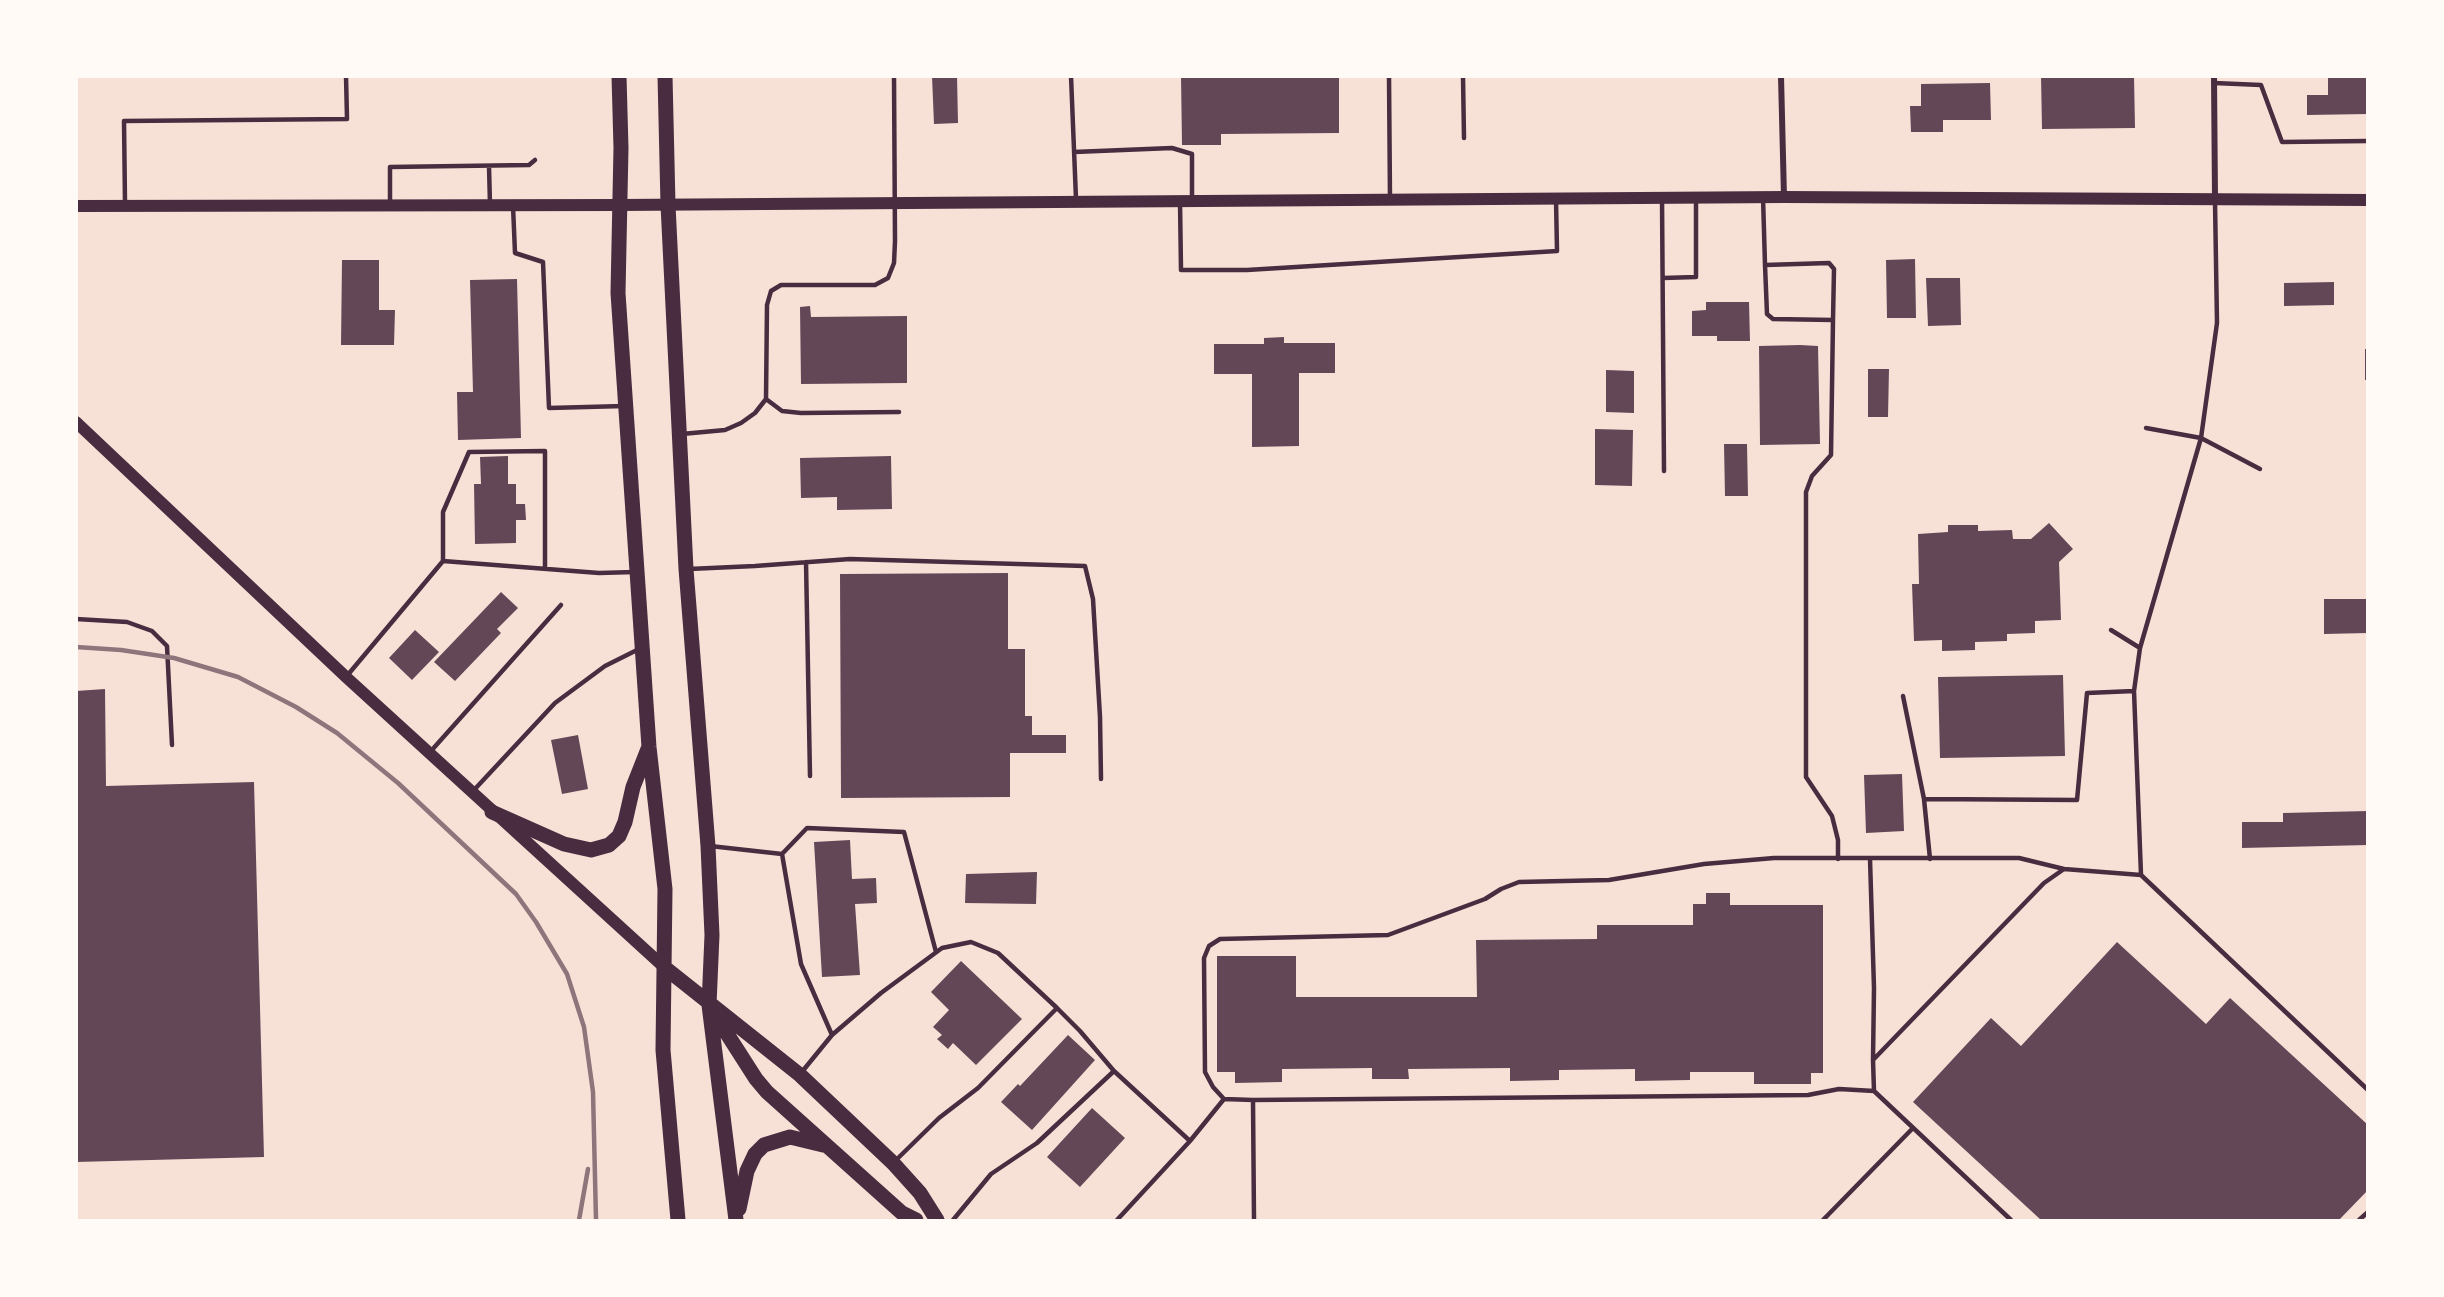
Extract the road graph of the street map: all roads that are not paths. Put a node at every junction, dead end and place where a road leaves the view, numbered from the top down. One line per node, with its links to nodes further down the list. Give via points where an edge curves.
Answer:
1 (346, 76): 31 (lane, via 347,119 124,121)
2 (619, 76): 28 (main road)
3 (665, 76): 29 (main road)
4 (894, 76): 25 (lane)
5 (1071, 76): 12 (lane)
6 (1389, 76): 21 (lane)
7 (1463, 76): 10 (lane)
8 (1781, 76): 16 (street)
9 (2214, 80): 11 (lane, via 2261,85 2282,142); 20 (street)
10 (1464, 138)
11 (2367, 141)
12 (1074, 152): 23 (lane, via 1172,148 1192,154); 24 (lane)
13 (535, 160): 14 (lane, via 530,165)
14 (489, 166): 26 (lane); 32 (lane, via 390,167)
15 (1763, 197): 16 (main road); 18 (main road); 33 (lane)
16 (1784, 197): 20 (main road)
17 (1662, 198): 18 (main road); 19 (main road); 34 (lane)
18 (1696, 198): 34 (lane, via 1696,277)
19 (1556, 199): 21 (main road); 23 (lane, via 1557,251 1247,270 1181,270)
20 (2215, 199): 22 (main road); 42 (lane, via 2217,323)
21 (1390, 200): 23 (main road)
22 (2367, 200)
23 (1186, 201): 24 (main road)
24 (1076, 202): 25 (main road)
25 (896, 203): 29 (main road); 36 (lane, via 894,263 888,278 875,285 781,285 771,291 767,305)
26 (490, 205): 27 (main road); 32 (main road)
27 (513, 205): 28 (main road); 37 (lane, via 514,253 543,262 549,408)
28 (619, 205): 29 (main road); 37 (main road, via 618,293)
29 (668, 205): 41 (main road)
30 (76, 206): 31 (main road)
31 (125, 206): 32 (main road)
32 (390, 206)
33 (1765, 265): 35 (lane, via 1767,314 1773,319); 35 (lane, via 1829,263 1834,269)
34 (1663, 278): 44 (lane)
35 (1833, 320): 68 (lane, via 1831,455 1812,476 1806,492 1806,777 1832,816)
36 (766, 399): 38 (lane, via 782,411 801,413); 41 (lane, via 755,413 725,430)
37 (627, 406): 49 (main road)
38 (899, 412)
39 (76, 422): 55 (main road)
40 (2146, 429): 42 (lane)
41 (680, 435): 48 (main road)
42 (2201, 438): 43 (lane); 54 (lane)
43 (2260, 469)
44 (1664, 471)
45 (443, 561): 47 (lane); 47 (lane, via 443,512 469,452 545,451); 55 (lane)
46 (806, 562): 48 (lane); 61 (lane); 62 (lane, via 850,559 1085,566 1093,599)
47 (545, 569): 49 (lane)
48 (686, 569): 66 (main road)
49 (638, 572): 53 (main road)
50 (561, 605): 60 (lane)
51 (76, 619): 58 (lane, via 127,622 152,632 167,646)
52 (2111, 630): 54 (lane)
53 (643, 648): 59 (main road); 63 (lane, via 605,666 555,704)
54 (2140, 648): 56 (lane)
55 (346, 676): 60 (main road)
56 (2134, 691): 64 (lane, via 2087,693 2077,800); 72 (lane)
57 (1903, 696): 64 (lane)
58 (172, 745)
59 (649, 747): 65 (main road, via 633,787 626,822 619,836 609,844 591,850 564,844); 74 (main road, via 665,889)
60 (430, 753): 63 (main road)
61 (810, 776)
62 (1101, 779)
63 (472, 792): 65 (main road)
64 (1924, 799): 70 (lane)
65 (492, 812): 74 (main road)
66 (708, 846): 67 (lane); 75 (main road, via 712,935)
67 (782, 854): 73 (lane, via 807,828 904,832); 77 (lane, via 801,964)
68 (1838, 859): 69 (lane); 83 (lane, via 1774,858 1704,864 1609,880 1519,882 1485,899 1388,935 1220,939 1209,946 1204,958 1205,1072)
69 (1870, 859): 70 (lane); 78 (lane)
70 (1930, 859): 71 (lane, via 2019,858)
71 (2064, 869): 72 (lane); 78 (lane, via 2044,883)
72 (2141, 876): 81 (lane)
73 (936, 952): 76 (lane, via 971,942 998,952); 77 (lane)
74 (664, 967): 75 (main road); 90 (main road, via 663,1050)
75 (709, 1005): 80 (main road); 87 (main road, via 761,1085); 91 (main road)
76 (1057, 1008): 79 (lane); 88 (lane, via 978,1088 939,1118)
77 (832, 1035): 80 (lane)
78 (1874, 1060): 82 (lane)
79 (1114, 1071): 86 (lane); 94 (lane, via 1037,1143 991,1174)
80 (800, 1075): 88 (main road)
81 (2367, 1090)
82 (1874, 1091): 84 (lane, via 1839,1089 1808,1095); 85 (lane)
83 (1224, 1099): 84 (lane); 86 (lane)
84 (1253, 1100): 96 (lane)
85 (1912, 1129): 97 (lane); 98 (lane)
86 (1190, 1141): 95 (lane)
87 (828, 1146): 91 (main road, via 790,1137 764,1145 747,1171); 92 (main road)
88 (892, 1163): 93 (main road, via 920,1193)
89 (2367, 1212): 99 (lane)
90 (678, 1221)
91 (736, 1221)
92 (916, 1221)
93 (937, 1221)
94 (953, 1221)
95 (1117, 1221)
96 (1254, 1221)
97 (1823, 1221)
98 (2011, 1221)
99 (2359, 1221)

